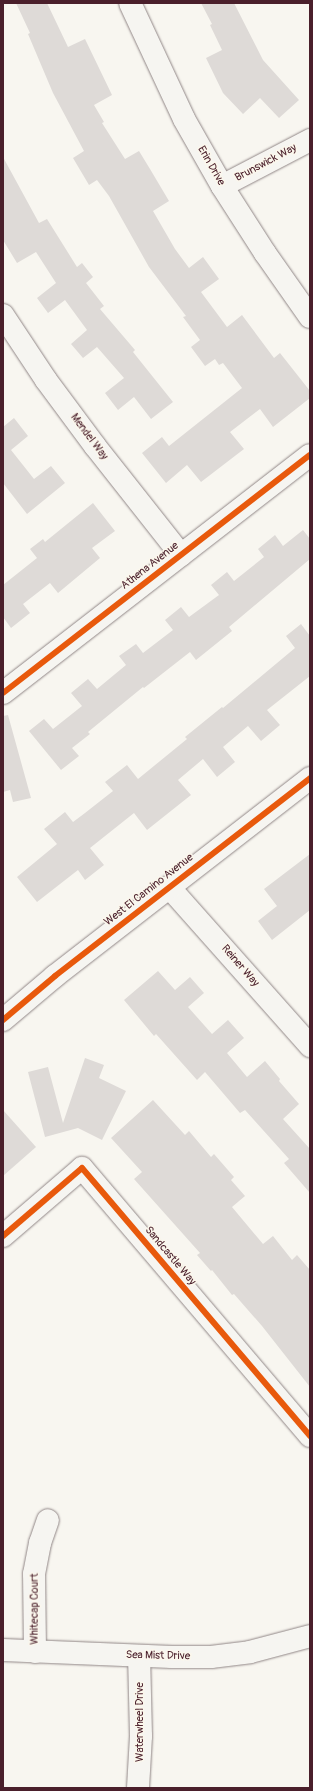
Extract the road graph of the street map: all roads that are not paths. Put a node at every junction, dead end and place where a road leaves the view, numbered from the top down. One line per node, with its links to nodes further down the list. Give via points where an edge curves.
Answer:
1 (130, 3): 3 (street, Erin Drive, via 184,119)
2 (310, 140): 3 (street, Brunswick Way)
3 (222, 186): 5 (street, Erin Drive)
4 (3, 315): 7 (street, Mendel Way, via 46,380)
5 (310, 318)
6 (310, 455): 7 (street, Athena Avenue)
7 (181, 555): 8 (street, Athena Avenue)
8 (3, 693)
9 (310, 778): 10 (street, West El Camino Avenue)
10 (169, 887): 11 (street, West El Camino Avenue); 12 (street, Reiner Way)
11 (3, 1020)
12 (310, 1046)
13 (3, 1236): 14 (street, Sandcastle Way, via 82,1168)
14 (310, 1436)
15 (48, 1520): 18 (street, Whitecap Court, via 34,1574)
16 (310, 1636): 19 (street, Sea Mist Drive, via 234,1654 196,1657)
17 (3, 1650): 18 (street, Sea Mist Drive)
18 (35, 1652): 19 (street, Sea Mist Drive)
19 (139, 1656): 20 (street, Waterwheel Drive, via 141,1736)
20 (138, 1788)

